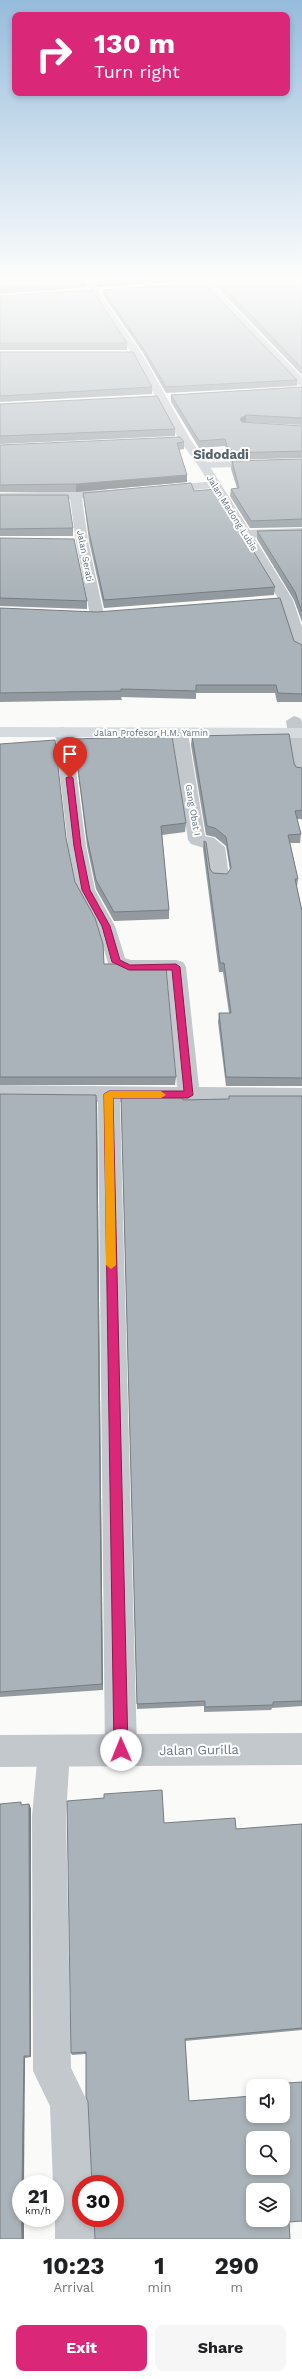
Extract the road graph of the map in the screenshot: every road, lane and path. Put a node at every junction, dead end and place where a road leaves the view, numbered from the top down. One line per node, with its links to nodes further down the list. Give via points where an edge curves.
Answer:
1 (157, 384): 2 (street, Jalan Madong Lubis)
2 (166, 398): 3 (street); 5 (street, Jalan Madong Lubis)
3 (147, 399)
4 (170, 440): 5 (street)
5 (185, 440): 8 (street, Jalan Madong Lubis)
6 (300, 449): 7 (street)
7 (301, 462): 8 (street)
8 (203, 465): 9 (street, Jalan Madong Lubis)
9 (215, 485): 10 (street); 15 (street, Jalan Madong Lubis)
10 (153, 491)
11 (123, 493): 12 (street)
12 (76, 497): 13 (street); 17 (street, Jalan Serati)
13 (0, 498)
14 (302, 532): 15 (street)
15 (246, 534): 18 (street, Jalan Madong Lubis)
16 (67, 541): 17 (street)
17 (82, 541): 23 (street, Jalan Serati)
18 (286, 600): 19 (street); 20 (street); 24 (street, Jalan Madong Lubis)
19 (302, 600)
20 (270, 601)
21 (82, 614): 23 (street)
22 (113, 614): 23 (street)
23 (97, 615)
24 (302, 649)
25 (0, 721): 26 (main road, Jalan Profesor H.M. Yamin)
26 (298, 727): 29 (main road, Jalan Profesor H.M. Yamin); 30 (street)
27 (0, 732): 28 (main road, Jalan Profesor H.M. Yamin)
28 (63, 732): 29 (main road, Jalan Profesor H.M. Yamin); 34 (street, via 86,890 106,926 116,962 129,967 176,967)
29 (180, 733): 31 (street, Gang Obat I, via 197,840 216,847)
30 (302, 771)
31 (220, 876)
32 (0, 1093): 33 (street)
33 (109, 1094): 34 (street); 37 (street)
34 (188, 1095): 35 (street)
35 (302, 1096)
36 (302, 1749): 37 (street, Jalan Gurilla)
37 (121, 1750): 39 (street, Jalan Gurilla)
38 (0, 1751): 39 (street, Jalan Gurilla)
39 (54, 1751): 40 (street, via 49,1816 52,2071 69,2103)
40 (76, 2239)

